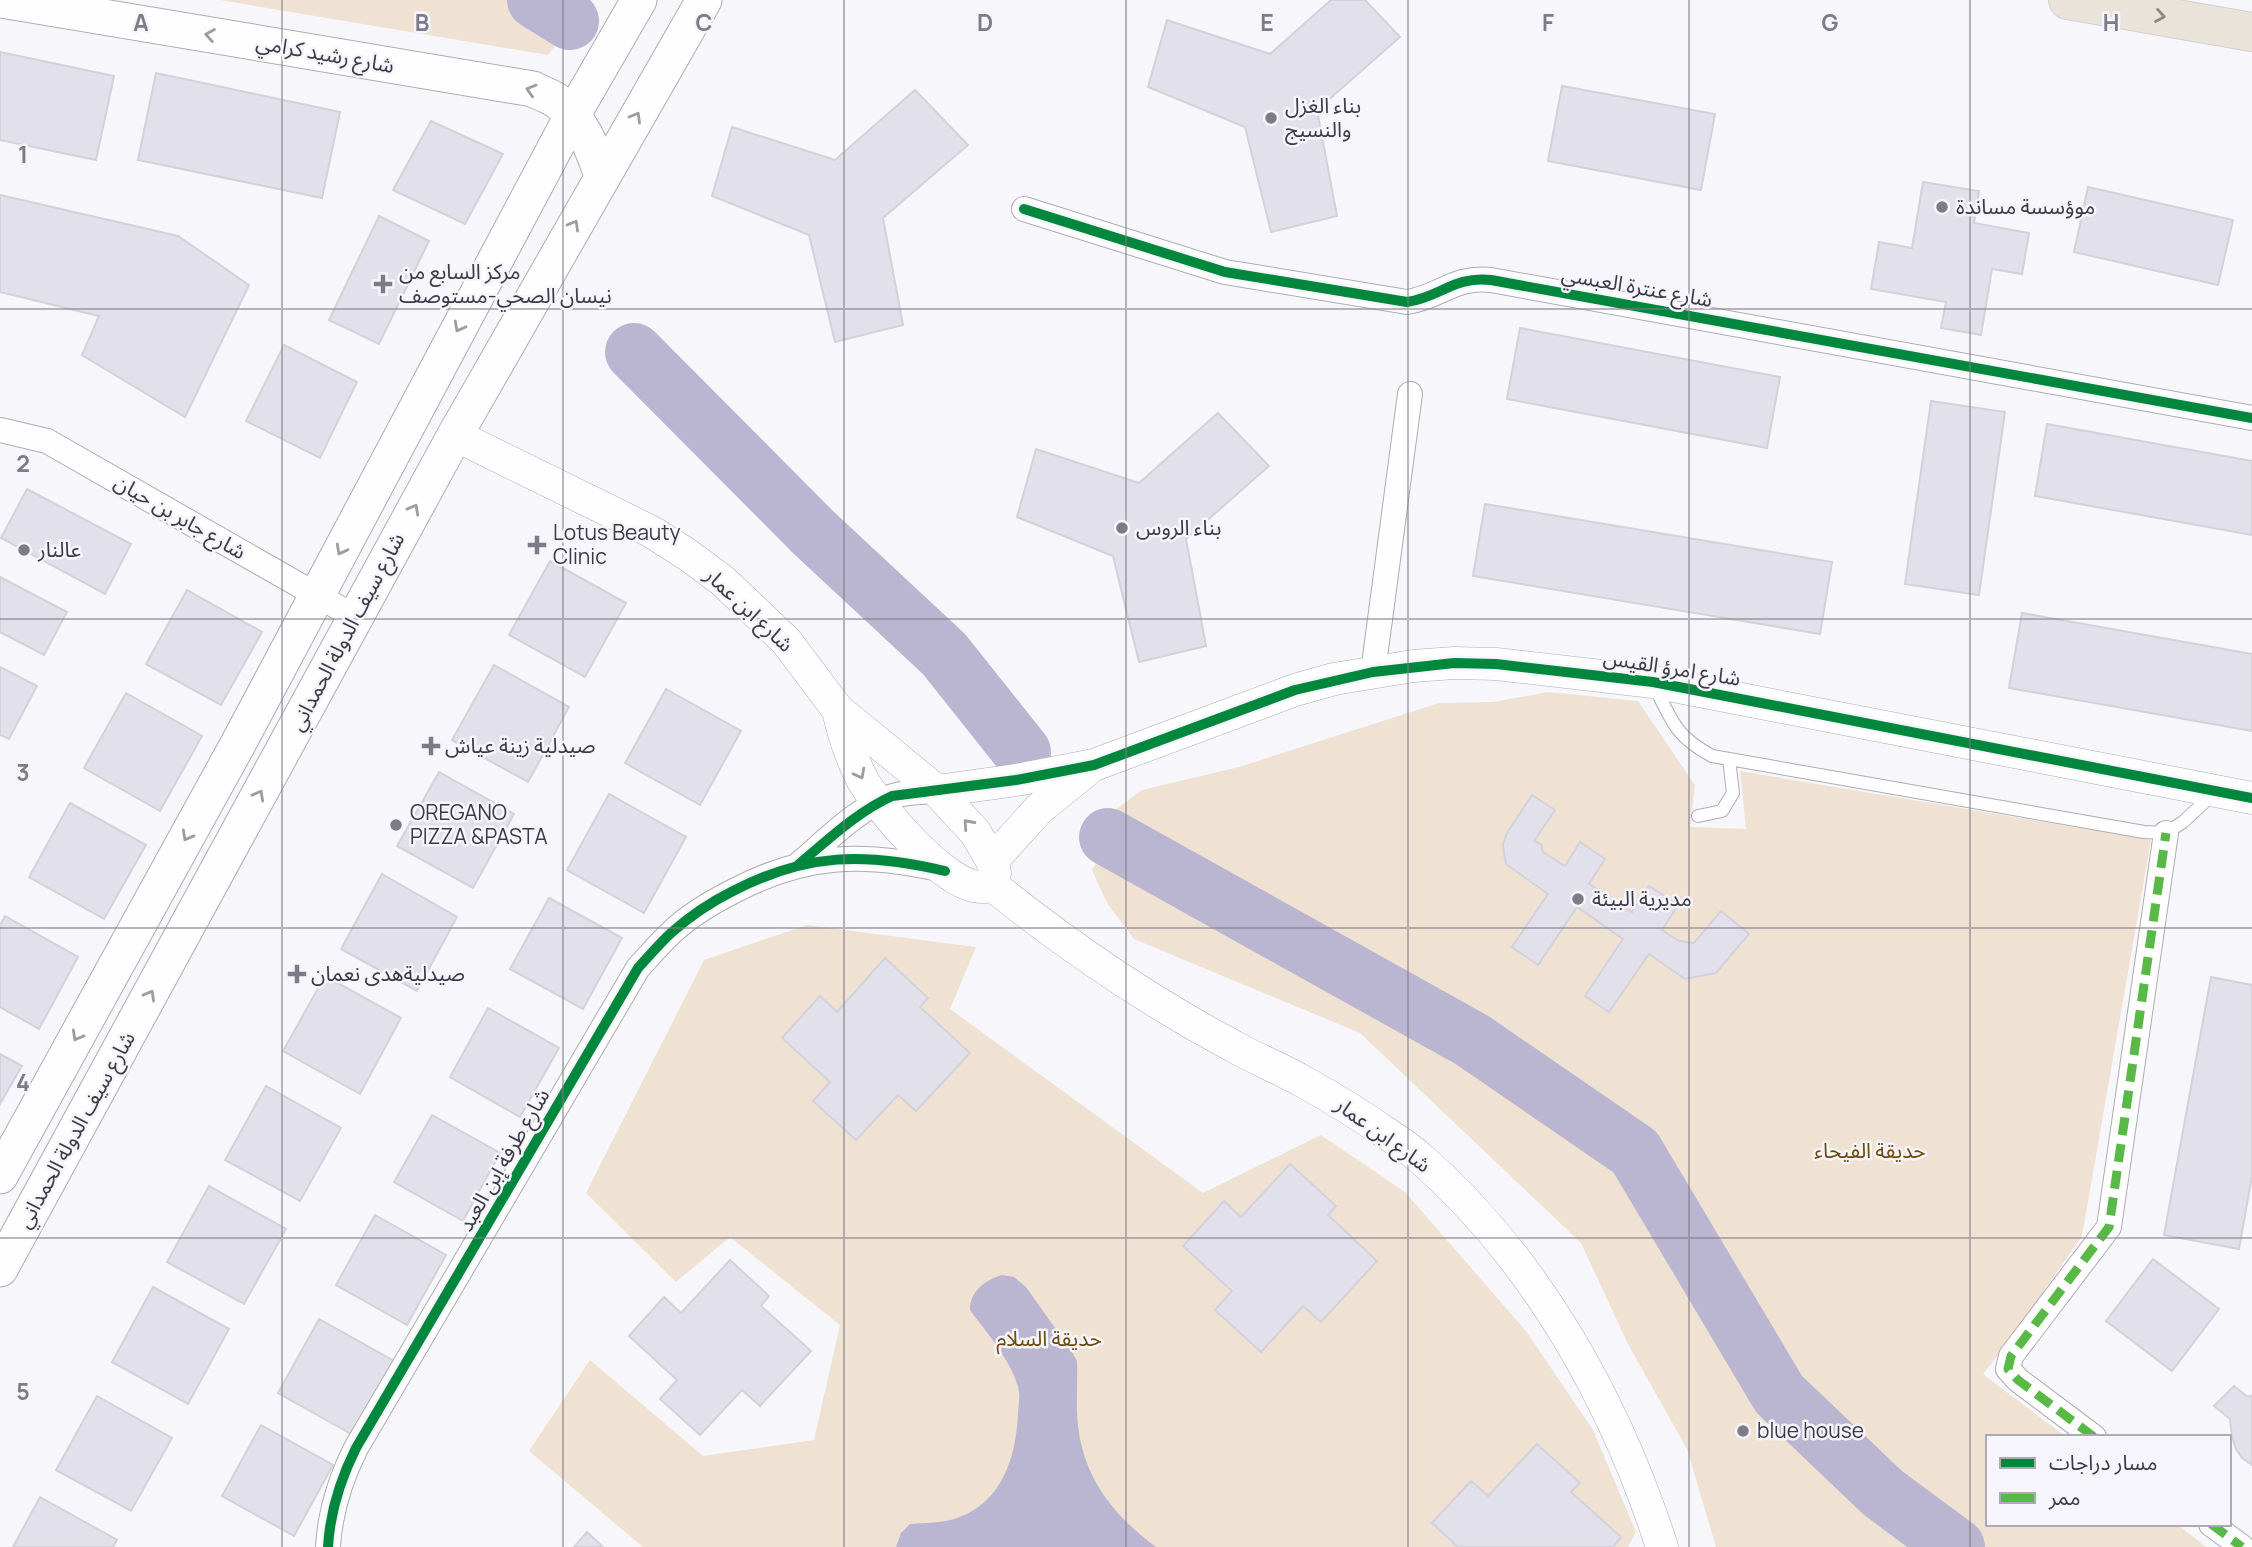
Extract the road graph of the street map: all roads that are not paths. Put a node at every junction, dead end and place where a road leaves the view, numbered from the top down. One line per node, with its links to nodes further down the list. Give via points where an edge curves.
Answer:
1 (2, 0): 6 (main road, شارع رشيد كرامي, one-way to 1, via 557,100 533,89)
2 (639, 0): 6 (main road, شارع سيف الدولة الحمداني)
3 (704, 0): 7 (main road, شارع سيف الدولة الحمداني, one-way to 3)
4 (2068, 0): 5 (highway, one-way to 5)
5 (2252, 32)
6 (572, 116): 7 (main road, شارع رشيد كرامي, via 592,147); 13 (main road, شارع سيف الدولة الحمداني, one-way to 13)
7 (602, 176): 12 (main road, شارع سيف الدولة الحمداني, one-way to 7)
8 (1024, 209): 10 (street, شارع عنترة العبسي, via 1238,274 1407,302 1465,279 1491,280)
9 (1410, 394): 15 (street)
10 (2252, 418)
11 (0, 430): 13 (street, شارع جابر بن حيان, via 47,441)
12 (454, 435): 14 (main road, شارع سيف الدولة الحمداني, one-way to 12); 17 (street, شارع ابن عمار, via 652,532 688,555 778,633)
13 (317, 595): 14 (street, شارع جابر بن حيان); 29 (main road, شارع سيف الدولة الحمداني, one-way to 29)
14 (355, 617): 30 (main road, شارع سيف الدولة الحمداني, one-way to 14)
15 (1373, 672): 16 (street, شارع امرؤ القيس, via 1441,664 1496,664); 19 (street, شارع امرؤ القيس, via 1295,690)
16 (1653, 681): 18 (lane, via 1676,730 1702,750); 21 (street, شارع امرؤ القيس)
17 (838, 710): 20 (street, شارع ابن عمار); 23 (street, شارع ابن عمار, one-way to 23, via 851,757)
18 (1729, 759): 24 (lane, via 1733,793 1722,811); 25 (lane)
19 (1094, 765): 20 (street); 28 (street, via 1039,809)
20 (937, 791): 23 (street, شارع طرفة إبن العبد, via 892,796); 28 (street, شارع ابن عمار, one-way to 20, via 975,832)
21 (2216, 791): 22 (street, شارع امرؤ القيس); 25 (lane)
22 (2252, 797)
23 (876, 803): 26 (street, شارع طرفة إبن العبد); 27 (street, شارع ابن عمار)
24 (1698, 816)
25 (2166, 833): 31 (street, via 2109,1227 2011,1356 2008,1369)
26 (799, 864): 27 (street, شارع طرفة إبن العبد, via 872,858); 33 (street, شارع طرفة إبن العبد, via 710,903 671,932 638,968 356,1448 335,1498)
27 (945, 871): 28 (street, شارع ابن عمار, via 982,887)
28 (992, 873): 34 (street, شارع ابن عمار, via 1044,926 1106,970 1235,1048 1360,1115 1418,1156 1460,1197 1500,1242 1580,1357 1624,1444)
29 (0, 1176)
30 (0, 1269)
31 (2091, 1435)
32 (2214, 1526): 35 (street)
33 (328, 1547)
34 (1662, 1547)
35 (2242, 1547)

